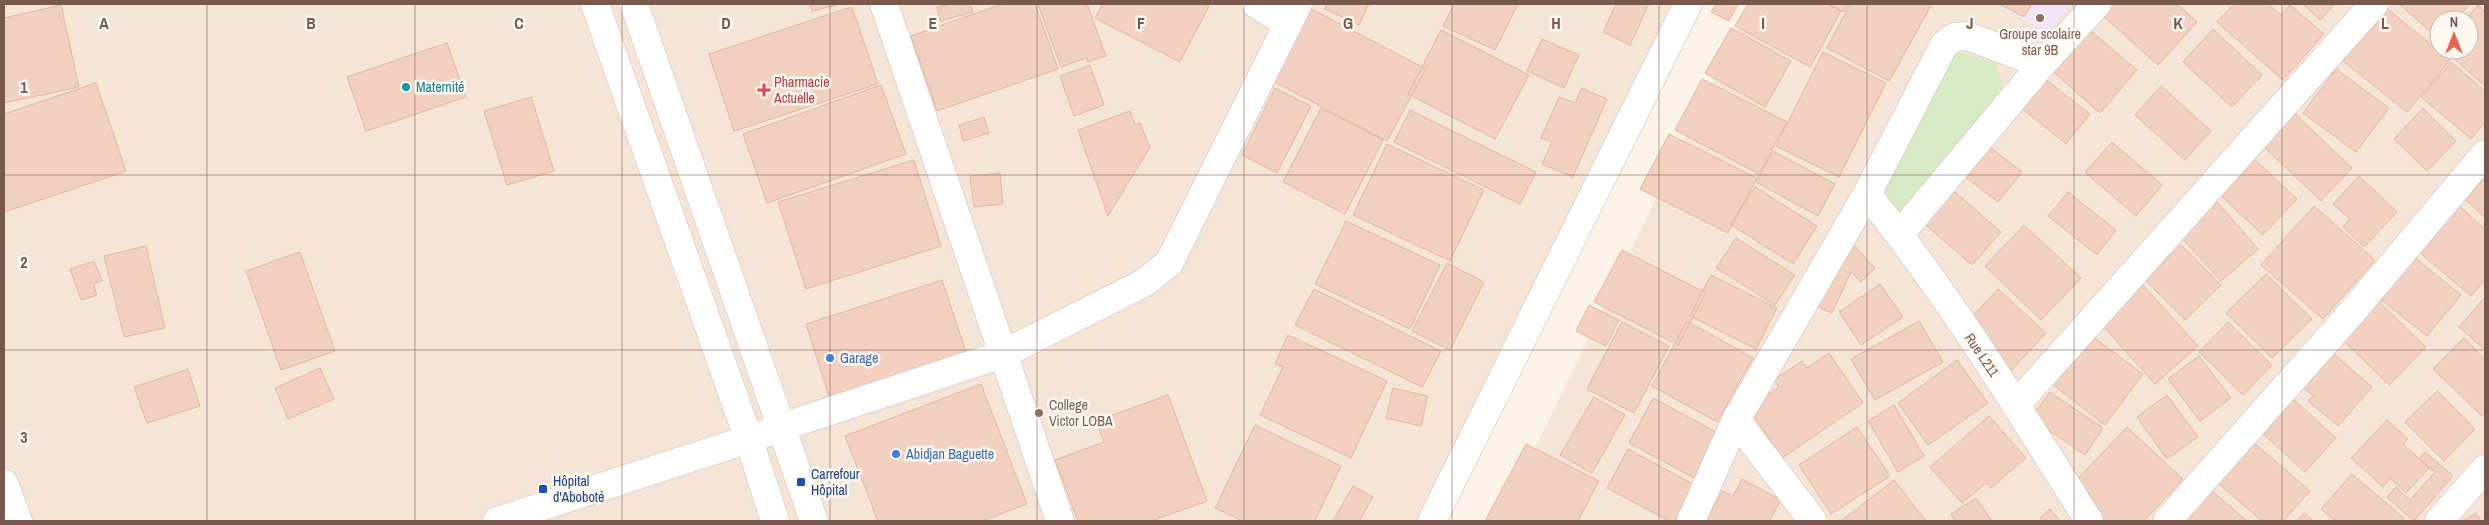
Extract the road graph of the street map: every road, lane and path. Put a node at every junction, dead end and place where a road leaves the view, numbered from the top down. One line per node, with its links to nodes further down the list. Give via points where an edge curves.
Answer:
1 (594, 4): 17 (street)
2 (634, 4): 16 (street)
3 (884, 4): 13 (street)
4 (1256, 4): 8 (street)
5 (1688, 4): 25 (street)
6 (2097, 4): 9 (street)
7 (2374, 4): 14 (street)
8 (1293, 14): 13 (street, via 1169,263 1144,283)
9 (2042, 64): 11 (street, via 1967,36 1954,37 1944,46); 12 (street)
10 (2485, 154): 29 (street, via 2353,311)
11 (1867, 194): 12 (street, Rue L211); 15 (street)
12 (1900, 234): 14 (street, Rue L211)
13 (1003, 354): 16 (street); 24 (street)
14 (2016, 405): 28 (street, Rue L211)
15 (1736, 420): 26 (street); 27 (street)
16 (782, 427): 17 (street); 23 (street)
17 (749, 440): 21 (street); 22 (street)
18 (2485, 469): 30 (street)
19 (4, 483): 20 (street)
20 (18, 521)
21 (497, 521)
22 (775, 521)
23 (814, 521)
24 (1060, 521)
25 (1432, 521)
26 (1691, 521)
27 (1813, 521)
28 (2089, 521)
29 (2167, 521)
30 (2439, 521)

